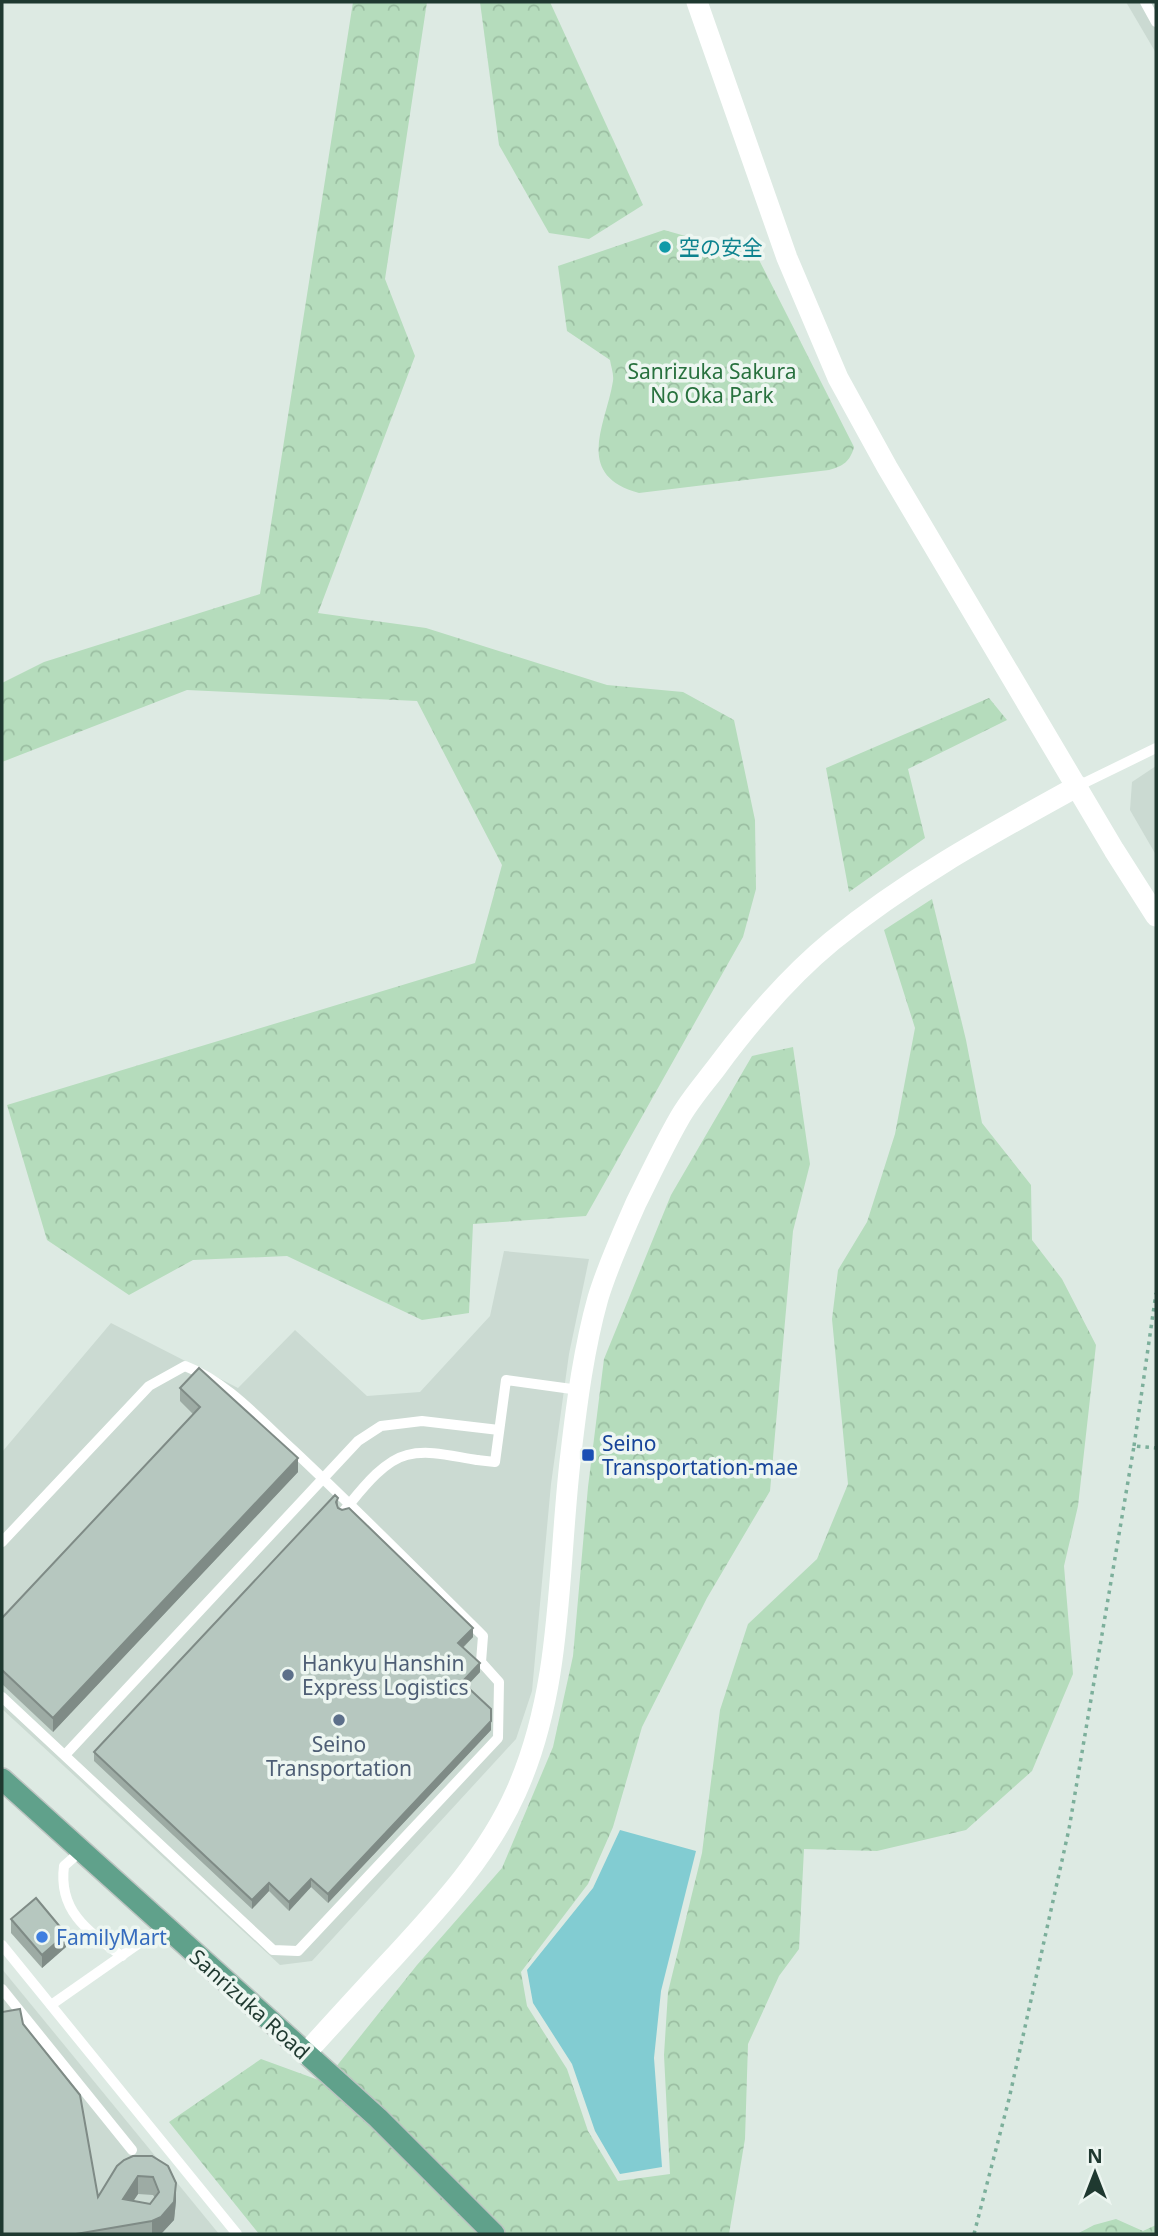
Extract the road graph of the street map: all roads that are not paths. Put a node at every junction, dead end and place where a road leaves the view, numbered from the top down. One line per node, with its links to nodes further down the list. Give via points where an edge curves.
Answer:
1 (697, 2): 5 (street, via 787,258 838,379)
2 (1145, 2): 3 (lane)
3 (1156, 22)
4 (1156, 748): 5 (lane)
5 (1078, 786): 6 (street); 7 (street, via 940,863 882,903 821,951 744,1030 681,1116 613,1252)
6 (1156, 916)
7 (579, 1390): 8 (lane, via 506,1380); 21 (street, via 551,1669 542,1719 516,1794 494,1836 459,1884)
8 (499, 1430): 9 (lane, via 422,1421 380,1426); 10 (lane, bridge, via 495,1462 429,1453 405,1455 376,1474)
9 (322, 1477): 11 (lane, via 243,1404 185,1366 149,1386); 13 (lane); 13 (lane, via 484,1636 481,1662 499,1682 498,1738 298,1951 273,1950)
10 (343, 1512)
11 (2, 1542)
12 (2, 1697): 13 (lane)
13 (65, 1755)
14 (2, 1779): 15 (main road, Sanrizuka Road)
15 (81, 1851): 16 (main road, Sanrizuka Road); 18 (lane, via 64,1866 65,1898 85,1929)
16 (164, 1926): 18 (lane); 21 (main road, Sanrizuka Road)
17 (2, 1945): 20 (lane)
18 (122, 1956): 20 (lane)
19 (2, 1989): 22 (lane)
20 (51, 2005): 23 (lane)
21 (304, 2054): 24 (main road, Sanrizuka Road, via 378,2118)
22 (132, 2150)
23 (236, 2234)
24 (494, 2234)

